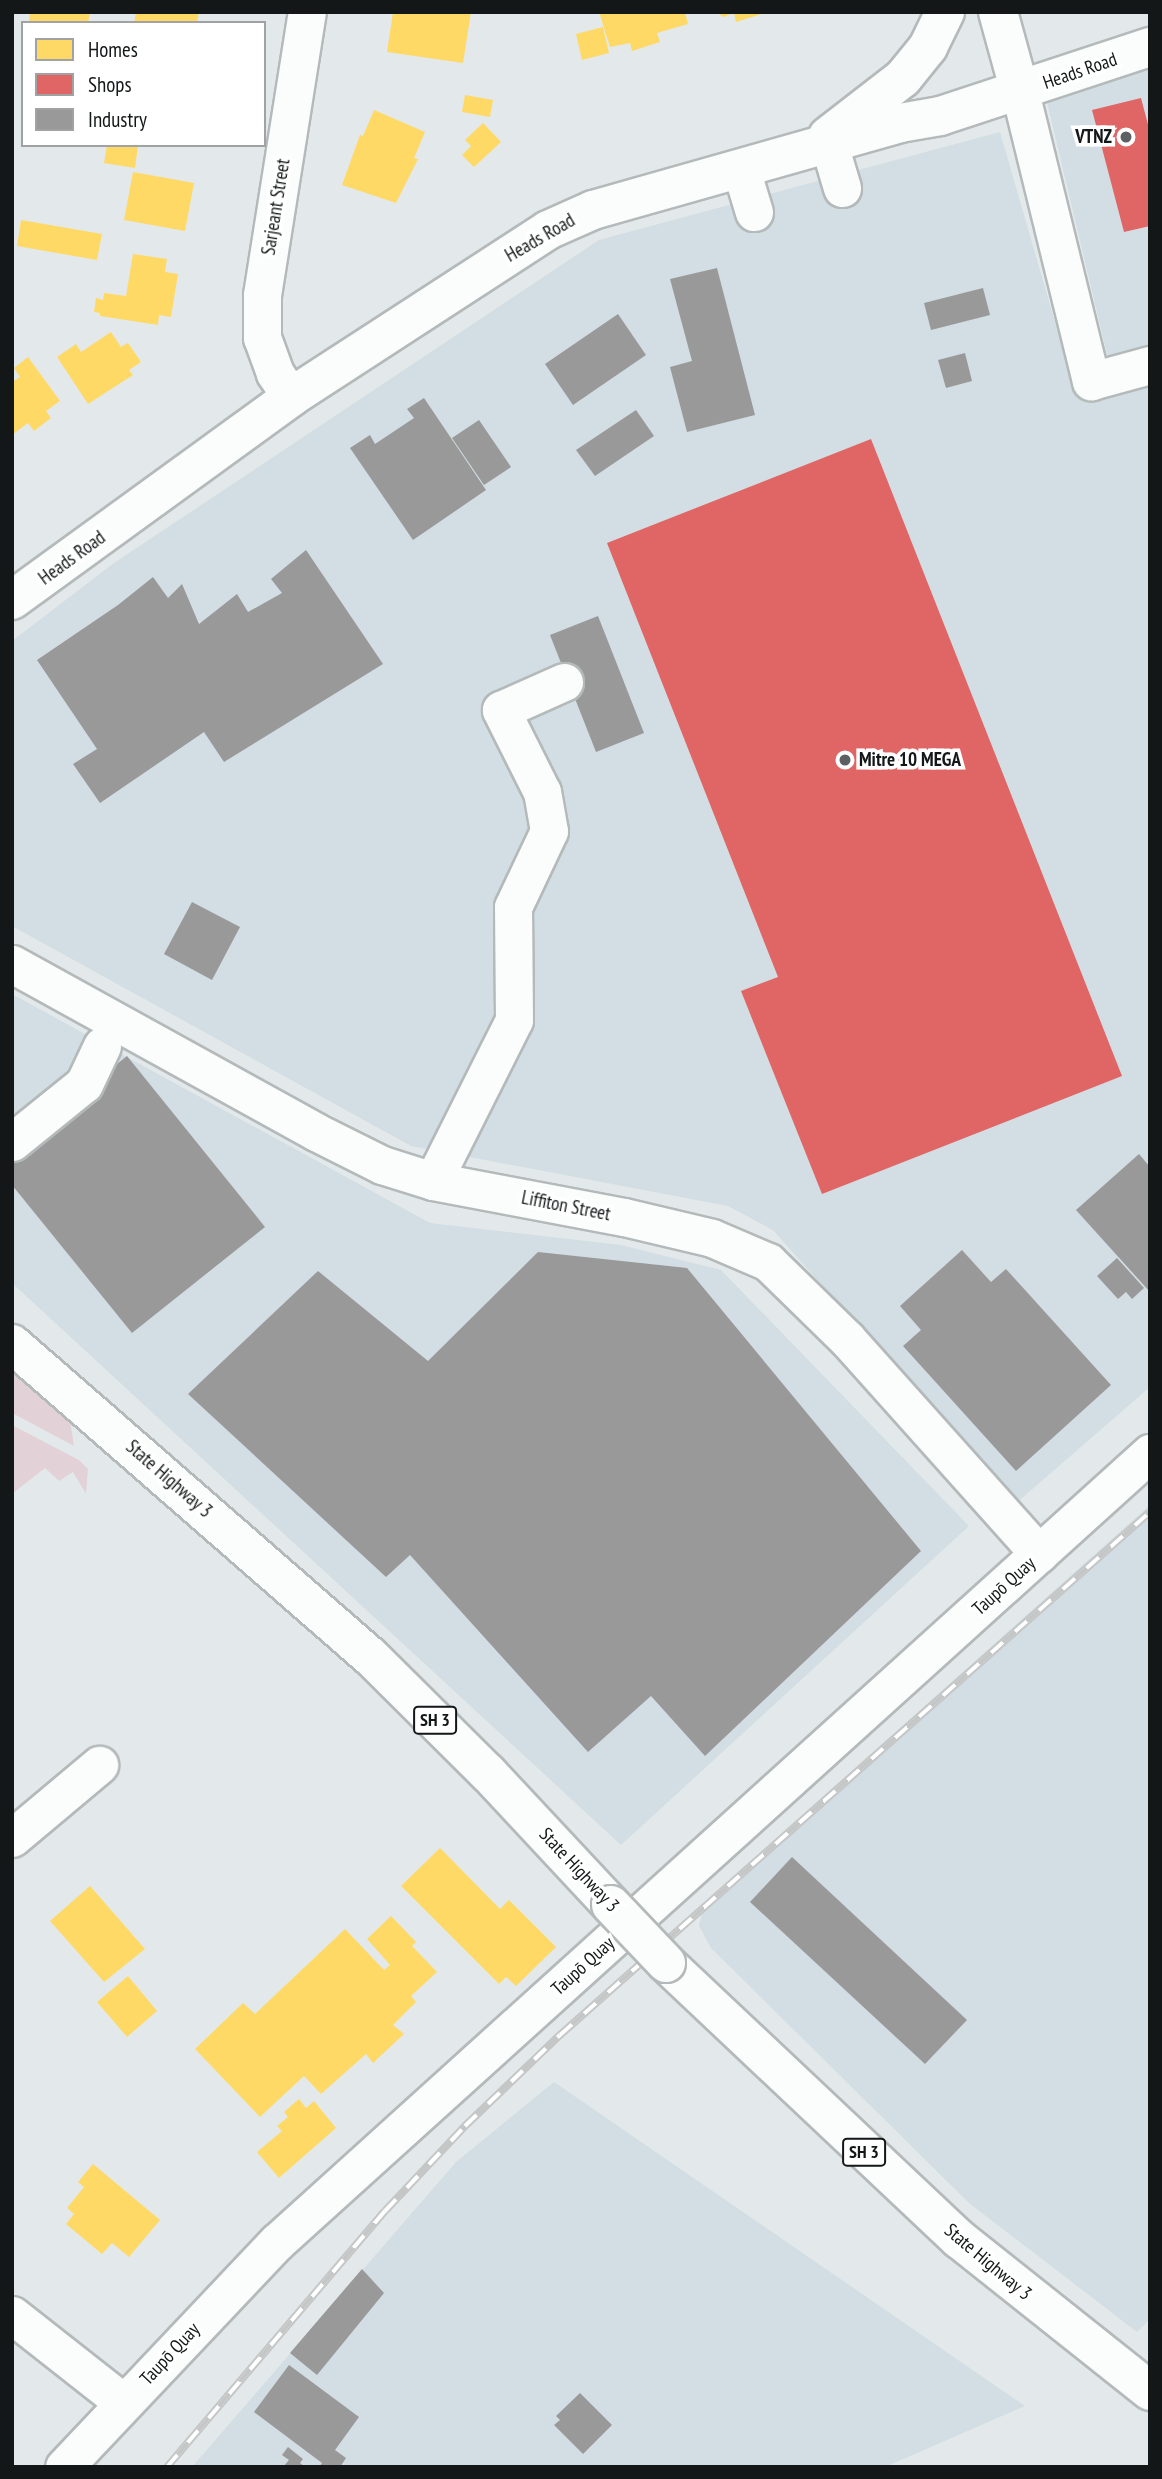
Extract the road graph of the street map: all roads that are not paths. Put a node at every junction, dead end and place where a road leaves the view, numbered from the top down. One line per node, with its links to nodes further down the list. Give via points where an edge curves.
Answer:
1 (307, 12): 11 (street, Sarjeant Street, via 262,295 262,338 275,373)
2 (945, 12): 6 (main road, via 929,47 903,78)
3 (998, 12): 5 (main road)
4 (1150, 47): 5 (main road, Heads Road)
5 (1020, 92): 6 (main road, Heads Road); 10 (street, via 1091,381)
6 (821, 146): 7 (main road, Heads Road); 8 (street)
7 (741, 169): 9 (street); 11 (main road, Heads Road, via 593,210 548,230)
8 (842, 188)
9 (754, 212)
10 (1150, 365)
11 (291, 397): 12 (main road, Heads Road)
12 (12, 600)
13 (564, 682): 17 (street, via 501,710 542,792 549,831 513,907 514,1020)
14 (12, 964): 17 (street, Liffiton Street, via 316,1132 382,1165)
15 (102, 1046): 16 (street, via 83,1084)
16 (12, 1142)
17 (433, 1181): 20 (street, Liffiton Street, via 712,1238 768,1262 847,1339)
18 (12, 1344): 24 (main road, State Highway 3 / SH 3, bridge, via 371,1657 488,1773 666,1963 959,2239)
19 (1150, 1453): 20 (street, Taupō Quay)
20 (1039, 1554): 25 (street, Taupō Quay, via 306,2216)
21 (99, 1765): 22 (street)
22 (12, 1838)
23 (12, 2315): 25 (street)
24 (1150, 2391)
25 (124, 2403): 26 (street, Taupō Quay)
26 (64, 2467)

